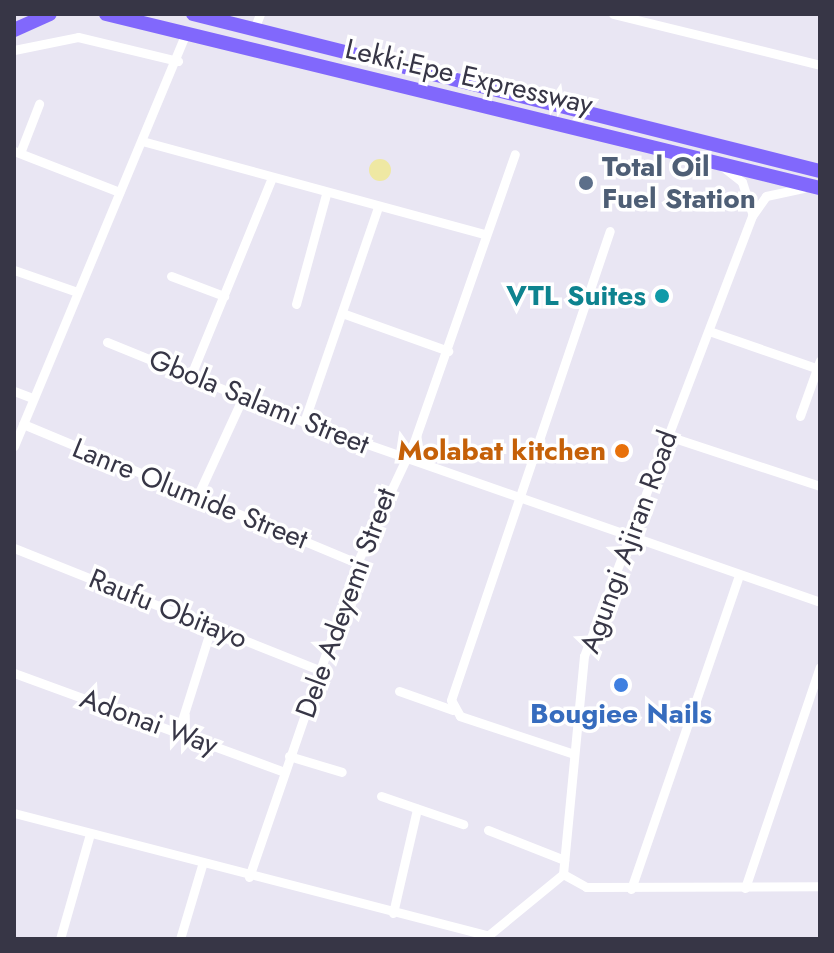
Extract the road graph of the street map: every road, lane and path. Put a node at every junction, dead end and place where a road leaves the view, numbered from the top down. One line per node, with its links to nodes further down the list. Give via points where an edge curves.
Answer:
1 (50, 14): 7 (highway)
2 (106, 14): 8 (highway, Lekki-Epe Expressway)
3 (193, 14): 6 (highway, Lekki-Epe Expressway)
4 (260, 14): 6 (street)
5 (613, 14): 11 (street)
6 (254, 29): 17 (highway, Lekki-Epe Expressway)
7 (14, 30)
8 (185, 36): 10 (street); 16 (highway, Lekki-Epe Expressway)
9 (14, 50): 10 (street, via 78,37)
10 (178, 61): 13 (street)
11 (820, 65)
12 (39, 104): 14 (street)
13 (142, 141): 18 (street); 20 (street)
14 (17, 152): 20 (street)
15 (515, 154): 25 (street, Dele Adeyemi Street)
16 (723, 167): 19 (highway, Lekki-Epe Expressway); 23 (street, via 747,191)
17 (820, 171)
18 (271, 180): 21 (street); 29 (street)
19 (819, 188): 23 (street, via 776,191)
20 (119, 192): 28 (street)
21 (326, 194): 22 (street); 30 (street)
22 (378, 207): 25 (street); 31 (street)
23 (752, 216): 32 (street, Agungi Ajiran Road)
24 (610, 231): 47 (street)
25 (484, 234): 34 (street, Dele Adeyemi Street)
26 (14, 270): 28 (street)
27 (171, 276): 29 (street)
28 (77, 292): 39 (street)
29 (224, 296): 36 (street)
30 (296, 304)
31 (342, 313): 34 (street); 41 (street)
32 (709, 331): 35 (street); 43 (street, Agungi Ajiran Road)
33 (107, 342): 36 (street, Gbola Salami Street)
34 (448, 351): 45 (street, Dele Adeyemi Street)
35 (818, 364): 40 (street)
36 (191, 375): 38 (street, Gbola Salami Street)
37 (14, 391): 39 (street)
38 (244, 395): 41 (street, Gbola Salami Street); 48 (street)
39 (32, 398): 42 (street)
40 (800, 416)
41 (304, 422): 45 (street, Gbola Salami Street)
42 (23, 424): 44 (street); 48 (street, Lanre Olumide Street)
43 (668, 436): 46 (street); 49 (street, Agungi Ajiran Road)
44 (14, 446)
45 (407, 459): 47 (street, Gbola Salami Street); 51 (street, Dele Adeyemi Street)
46 (820, 486)
47 (520, 495): 49 (street, Gbola Salami Street); 59 (street)
48 (197, 497): 51 (street, Lanre Olumide Street)
49 (631, 534): 52 (street, Gbola Salami Street); 61 (street, Agungi Ajiran Road, via 584,656)
50 (14, 548): 54 (street, Raufu Obitayo)
51 (357, 563): 56 (street, Dele Adeyemi Street)
52 (739, 575): 53 (street, Gbola Salami Street); 77 (street)
53 (820, 602)
54 (212, 625): 56 (street, Raufu Obitayo); 60 (street)
55 (820, 667): 76 (street)
56 (321, 671): 62 (street, Dele Adeyemi Street)
57 (14, 673): 60 (street, Adonai Way)
58 (399, 691): 59 (street)
59 (452, 705): 61 (street)
60 (178, 733): 63 (street, Adonai Way)
61 (574, 754): 71 (street, Agungi Ajiran Road)
62 (289, 756): 63 (street, Dele Adeyemi Street); 64 (street)
63 (284, 772): 74 (street, Dele Adeyemi Street)
64 (342, 772)
65 (381, 796): 66 (street)
66 (417, 809): 68 (street); 78 (street)
67 (14, 813): 70 (street)
68 (463, 824)
69 (488, 830): 71 (street)
70 (90, 834): 72 (street); 80 (street)
71 (564, 860): 73 (street, Agungi Ajiran Road)
72 (202, 865): 74 (street); 81 (street)
73 (563, 874): 77 (street, via 586,887); 79 (street)
74 (249, 877): 78 (street)
75 (820, 886): 76 (street)
76 (745, 888): 77 (street)
77 (631, 889)
78 (393, 913): 79 (street)
79 (486, 938)
80 (60, 939)
81 (180, 939)

